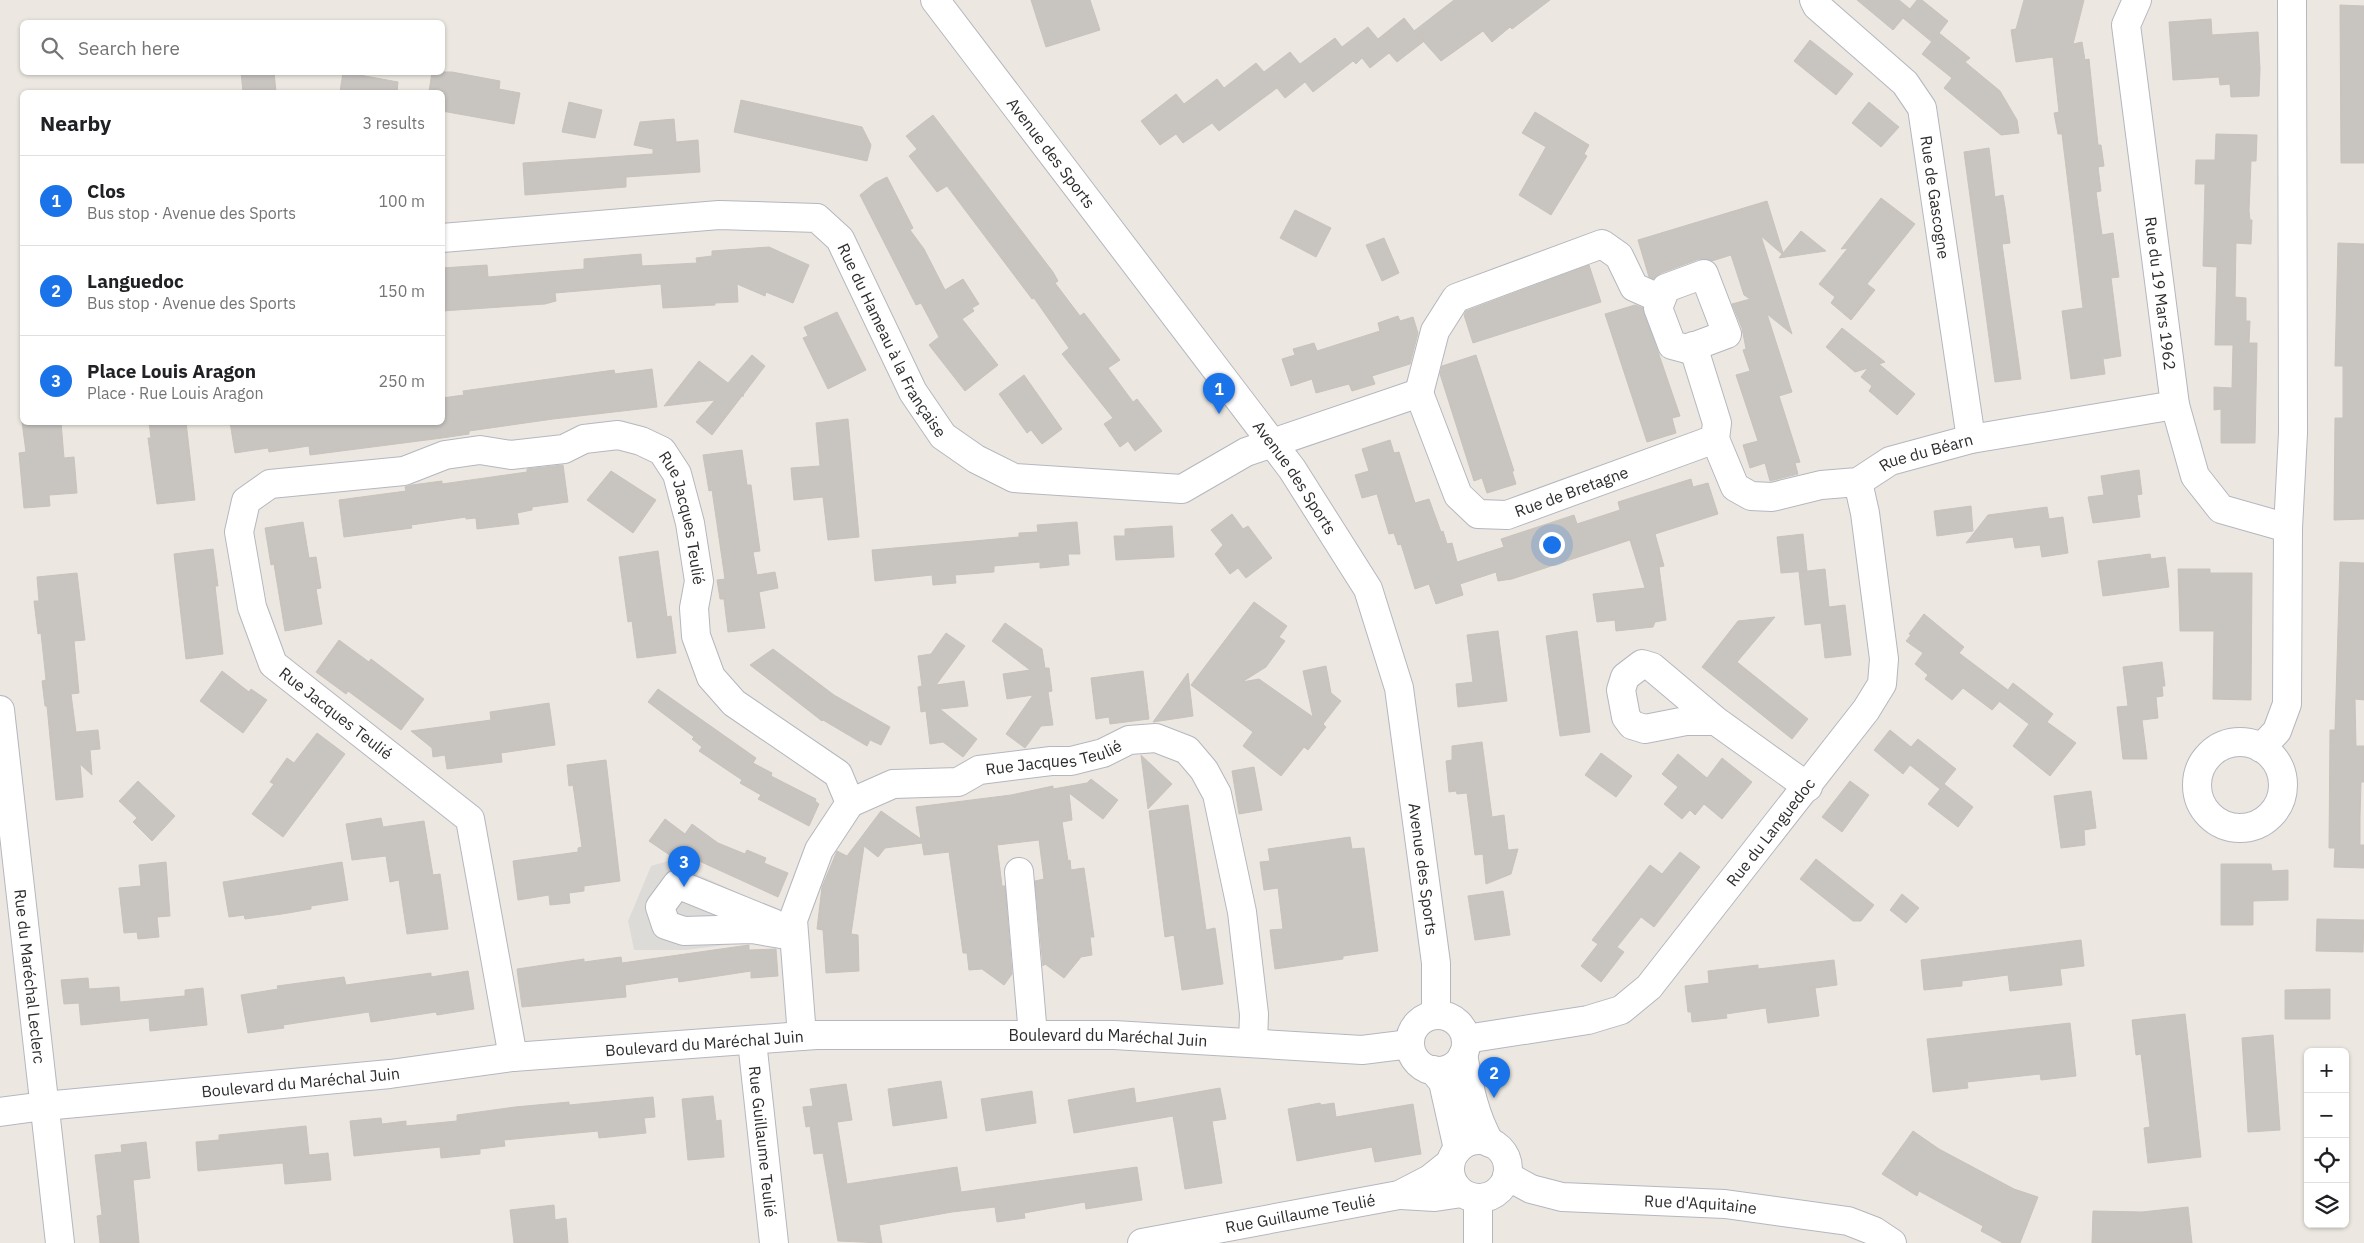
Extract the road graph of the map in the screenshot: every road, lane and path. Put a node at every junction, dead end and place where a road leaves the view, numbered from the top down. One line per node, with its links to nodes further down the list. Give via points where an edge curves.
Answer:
1 (935, 0): 12 (street, Avenue des Sports)
2 (1814, 0): 11 (street, Rue de Gascogne, via 1905,83 1922,108)
3 (2137, 0): 9 (street, Rue du 19 Mars 1962, via 2126,26)
4 (2292, 0): 14 (street, via 2293,433)
5 (445, 238): 12 (street, Rue du Hameau à la Française, via 719,215 817,218 840,239 913,392 943,436 976,459 1014,478 1182,489 1246,452)
6 (1661, 299): 7 (street, via 1658,308 1672,345 1687,349); 7 (street, via 1666,288 1704,274 1727,334); 8 (street, via 1634,287 1619,256 1602,244 1456,298 1435,331)
7 (1694, 346): 10 (street, Rue du Béarn, via 1717,423)
8 (1419, 393): 10 (street, Rue de Bretagne, via 1458,495 1478,514 1506,515); 12 (street)
9 (2175, 405): 11 (street, Rue du Béarn); 14 (street, Rue du 19 Mars 1962, via 2195,476 2221,508)
10 (1716, 439): 13 (street, Rue du Béarn, via 1736,487 1751,496 1772,497 1820,485)
11 (1971, 439): 13 (street, Rue du Béarn, via 1890,461)
12 (1271, 444): 21 (street, Avenue des Sports, via 1292,468 1368,589 1400,688 1436,963)
13 (1858, 482): 18 (street, Rue du Languedoc, via 1884,659 1882,684)
14 (2288, 528): 17 (street, via 2287,704 2277,731)
15 (0, 710): 30 (street, Rue du Maréchal Leclerc)
16 (1716, 721): 18 (street)
17 (2261, 748)
18 (1808, 787): 27 (street, Rue du Languedoc, via 1636,999 1621,1010 1588,1020)
19 (850, 803): 23 (street, via 819,850 793,920); 25 (street, Rue Jacques Teulié, via 893,784 958,782 979,770 1072,761 1103,753 1129,740 1156,738 1187,750 1204,770 1217,794 1242,912 1254,1014); 28 (street, Rue Jacques Teulié, via 838,774 734,703 711,677 696,636 694,608 699,581 690,523 677,474 662,451 618,435 584,439 564,449 511,455 480,450 445,456 404,471 270,484 246,501 239,532 250,598 273,664 470,819)
20 (1019, 872): 22 (street)
21 (1436, 1014): 26 (street, via 1417,1024); 27 (street, via 1447,1016 1463,1028)
22 (1033, 1034): 23 (street, Boulevard du Maréchal Juin); 25 (street, Boulevard du Maréchal Juin)
23 (802, 1036): 24 (street, Boulevard du Maréchal Juin)
24 (752, 1040): 28 (street, Boulevard du Maréchal Juin); 38 (street, Rue Guillaume Teulié)
25 (1253, 1042): 26 (street, Boulevard du Maréchal Juin, via 1362,1050)
26 (1410, 1044): 29 (street, via 1417,1061)
27 (1464, 1047): 29 (street, via 1458,1063 1450,1068); 32 (street, via 1472,1101)
28 (513, 1057): 30 (street, Boulevard du Maréchal Juin, via 380,1075)
29 (1433, 1070): 33 (street, via 1443,1082 1449,1103)
30 (44, 1106): 31 (street, Boulevard du Maréchal Juin); 37 (street, Rue du Maréchal Leclerc)
31 (0, 1112)
32 (1490, 1143): 33 (street, via 1473,1141); 34 (street, via 1505,1157)
33 (1454, 1156): 35 (street, Rue Guillaume Teulié, via 1430,1179); 36 (street, via 1450,1174 1454,1185)
34 (1507, 1176): 36 (street, via 1496,1192); 41 (street, Rue d'Aquitaine, via 1531,1188 1562,1197 1725,1204 1848,1221 1874,1231)
35 (1399, 1195): 36 (street, Rue Guillaume Teulié); 39 (street, Rue Guillaume Teulié)
36 (1470, 1196): 40 (street)
37 (60, 1243)
38 (774, 1243)
39 (1142, 1243)
40 (1478, 1243)
41 (1892, 1243)

